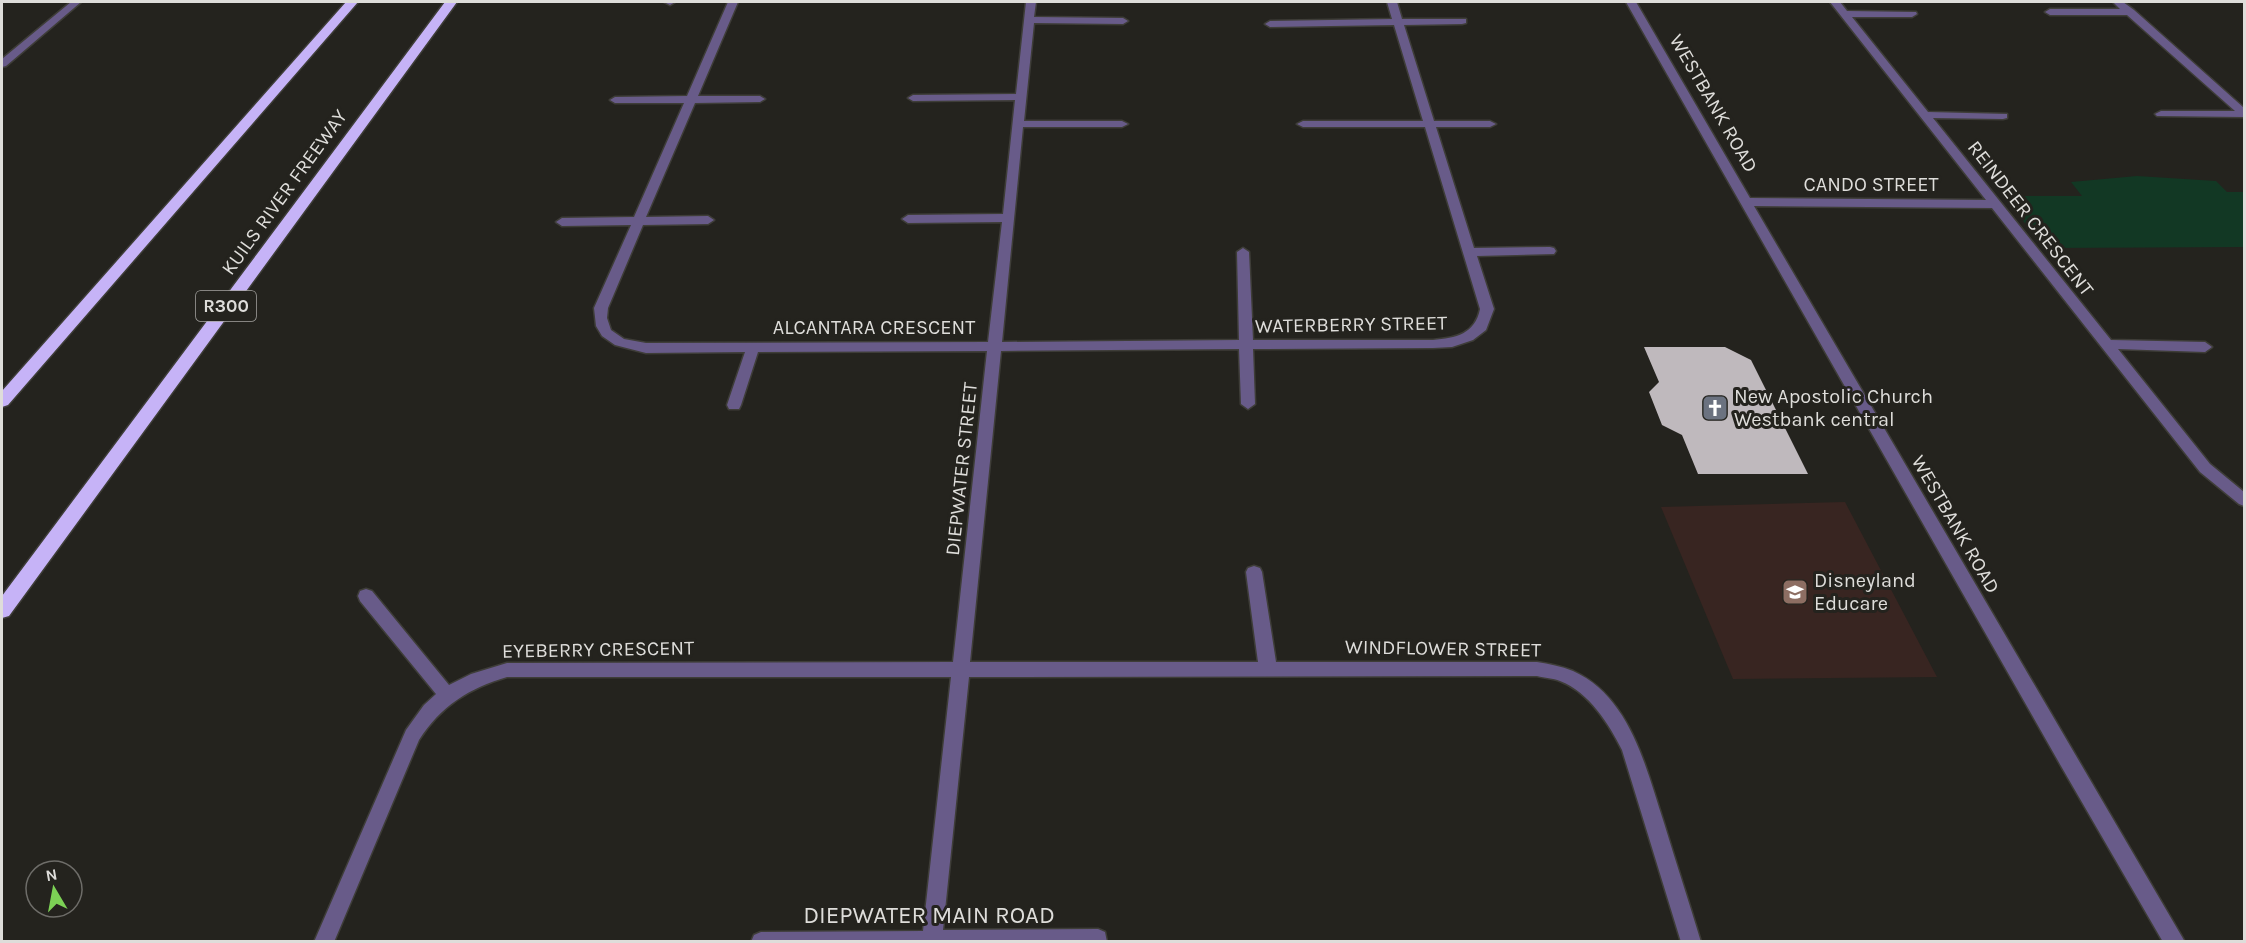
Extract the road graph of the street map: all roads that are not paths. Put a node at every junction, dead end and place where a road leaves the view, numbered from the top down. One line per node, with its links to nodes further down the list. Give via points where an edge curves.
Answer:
1 (76, 2): 19 (street)
2 (351, 2): 49 (highway)
3 (451, 2): 55 (highway, KUILS RIVER FREEWAY / R300)
4 (733, 2): 22 (street, ALCANTARA CRESCENT)
5 (1031, 2): 14 (street, DIEPWATER STREET)
6 (1392, 2): 17 (street, WATERBERRY STREET)
7 (1631, 2): 34 (street, WESTBANK ROAD)
8 (1835, 2): 12 (street, REINDEER CRESCENT)
9 (2118, 2): 11 (street)
10 (2050, 12): 11 (street)
11 (2131, 12): 26 (street)
12 (1845, 14): 13 (street); 27 (street, REINDEER CRESCENT)
13 (1912, 14)
14 (1029, 20): 15 (street); 20 (street, DIEPWATER STREET)
15 (1124, 21)
16 (1462, 21): 17 (street)
17 (1399, 22): 18 (street); 32 (street, WATERBERRY STREET)
18 (1270, 24)
19 (2, 64)
20 (1021, 97): 21 (street); 29 (street, DIEPWATER STREET)
21 (913, 98)
22 (691, 99): 23 (street); 24 (street); 39 (street, ALCANTARA CRESCENT)
23 (759, 99)
24 (615, 100)
25 (2161, 114): 26 (street)
26 (2244, 114)
27 (1926, 115): 28 (street, REINDEER CRESCENT); 35 (street, REINDEER CRESCENT)
28 (2003, 116)
29 (1018, 124): 30 (street); 36 (street, DIEPWATER STREET)
30 (1122, 124)
31 (1303, 124): 32 (street)
32 (1430, 124): 33 (street); 43 (street, WATERBERRY STREET)
33 (1490, 124)
34 (1747, 202): 35 (street, CANDO STREET); 64 (street, WESTBANK ROAD)
35 (1995, 204): 44 (street, REINDEER CRESCENT)
36 (1008, 218): 38 (street); 46 (street, DIEPWATER STREET)
37 (708, 219): 39 (street)
38 (908, 219)
39 (639, 220): 40 (street); 47 (street, ALCANTARA CRESCENT, via 601,308 600,326 606,334 615,341 646,348)
40 (562, 222)
41 (1550, 251): 43 (street)
42 (1243, 252): 45 (street, WATERBERRY STREET)
43 (1469, 252): 45 (street, WATERBERRY STREET, via 1487,309 1486,320 1467,339 1433,344)
44 (2106, 344): 48 (street); 52 (street, REINDEER CRESCENT, via 2205,468)
45 (1245, 345): 46 (street, WATERBERRY STREET); 50 (street, WATERBERRY STREET)
46 (995, 346): 47 (street, ALCANTARA CRESCENT); 56 (street, DIEPWATER STREET)
47 (753, 347): 51 (street, ALCANTARA CRESCENT)
48 (2205, 347)
49 (2, 401)
50 (1248, 404)
51 (734, 405)
52 (2244, 500)
53 (1254, 572): 57 (street)
54 (366, 596): 58 (street)
55 (2, 609)
56 (961, 669): 57 (street, WINDFLOWER STREET); 58 (street, EYEBERRY CRESCENT, via 507,670 478,678); 60 (street, DIEPWATER STREET)
57 (1268, 669): 63 (street, WINDFLOWER STREET, via 1537,669 1568,676 1616,720 1631,749)
58 (447, 695): 61 (street, EYEBERRY CRESCENT, via 423,716 412,736)
59 (1098, 939): 60 (street, DIEPWATER MAIN ROAD)
60 (932, 941): 62 (street, DIEPWATER MAIN ROAD)
61 (324, 942)
62 (761, 942)
63 (1691, 942)
64 (2175, 942)

